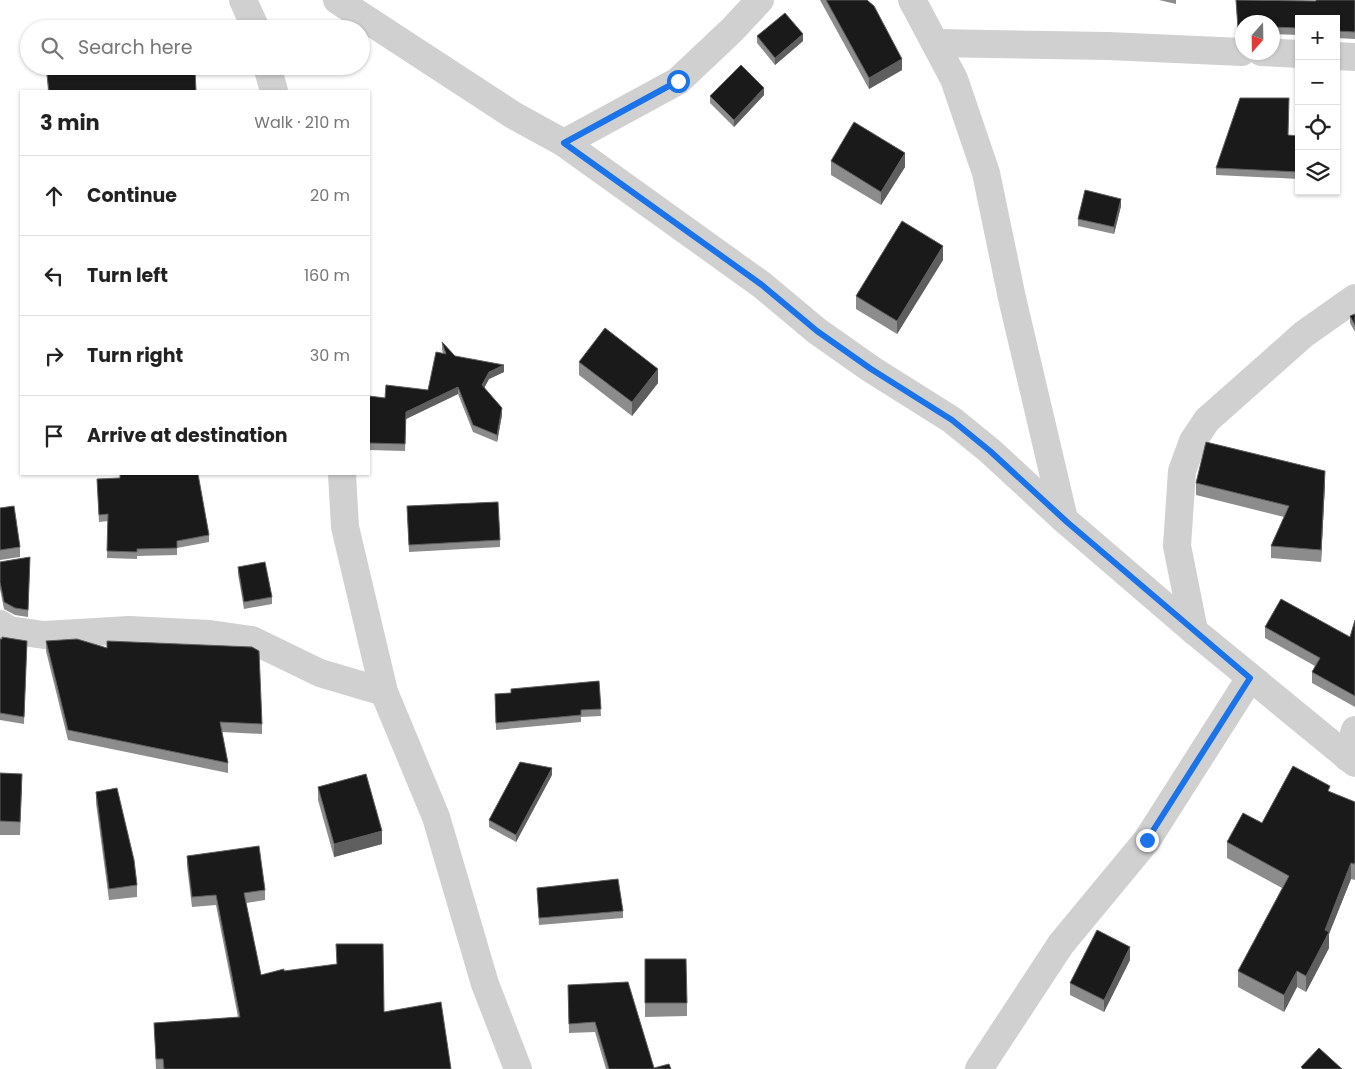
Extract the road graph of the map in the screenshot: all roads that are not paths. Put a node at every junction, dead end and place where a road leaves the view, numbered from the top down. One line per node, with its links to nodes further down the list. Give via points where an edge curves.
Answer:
1 (243, 0): 5 (street)
2 (337, 0): 6 (street)
3 (760, 0): 16 (street, via 678,81)
4 (923, 6): 8 (street)
5 (252, 20)
6 (368, 20)
7 (370, 22): 16 (street, via 513,115)
8 (935, 43): 9 (street); 19 (street, via 954,79 986,173)
9 (1235, 52)
10 (1280, 53): 11 (street)
11 (1295, 54)
12 (1340, 56): 13 (street)
13 (1355, 56)
14 (270, 75): 15 (street)
15 (274, 90)
16 (564, 143): 19 (street, via 762,285 817,331 952,420)
17 (1355, 298): 21 (street, via 1304,334 1207,420 1193,441 1182,471 1177,546)
18 (342, 475): 23 (street, via 345,527)
19 (1064, 519): 21 (street)
20 (0, 624): 23 (street, via 9,630 44,635 129,630 210,634 252,640 320,673)
21 (1194, 631): 22 (street)
22 (1250, 678): 25 (street); 27 (street, via 1147,840 1061,944)
23 (384, 692): 26 (street, via 436,817 485,984)
24 (1355, 730): 25 (street)
25 (1351, 760)
26 (518, 1069)
27 (979, 1069)

